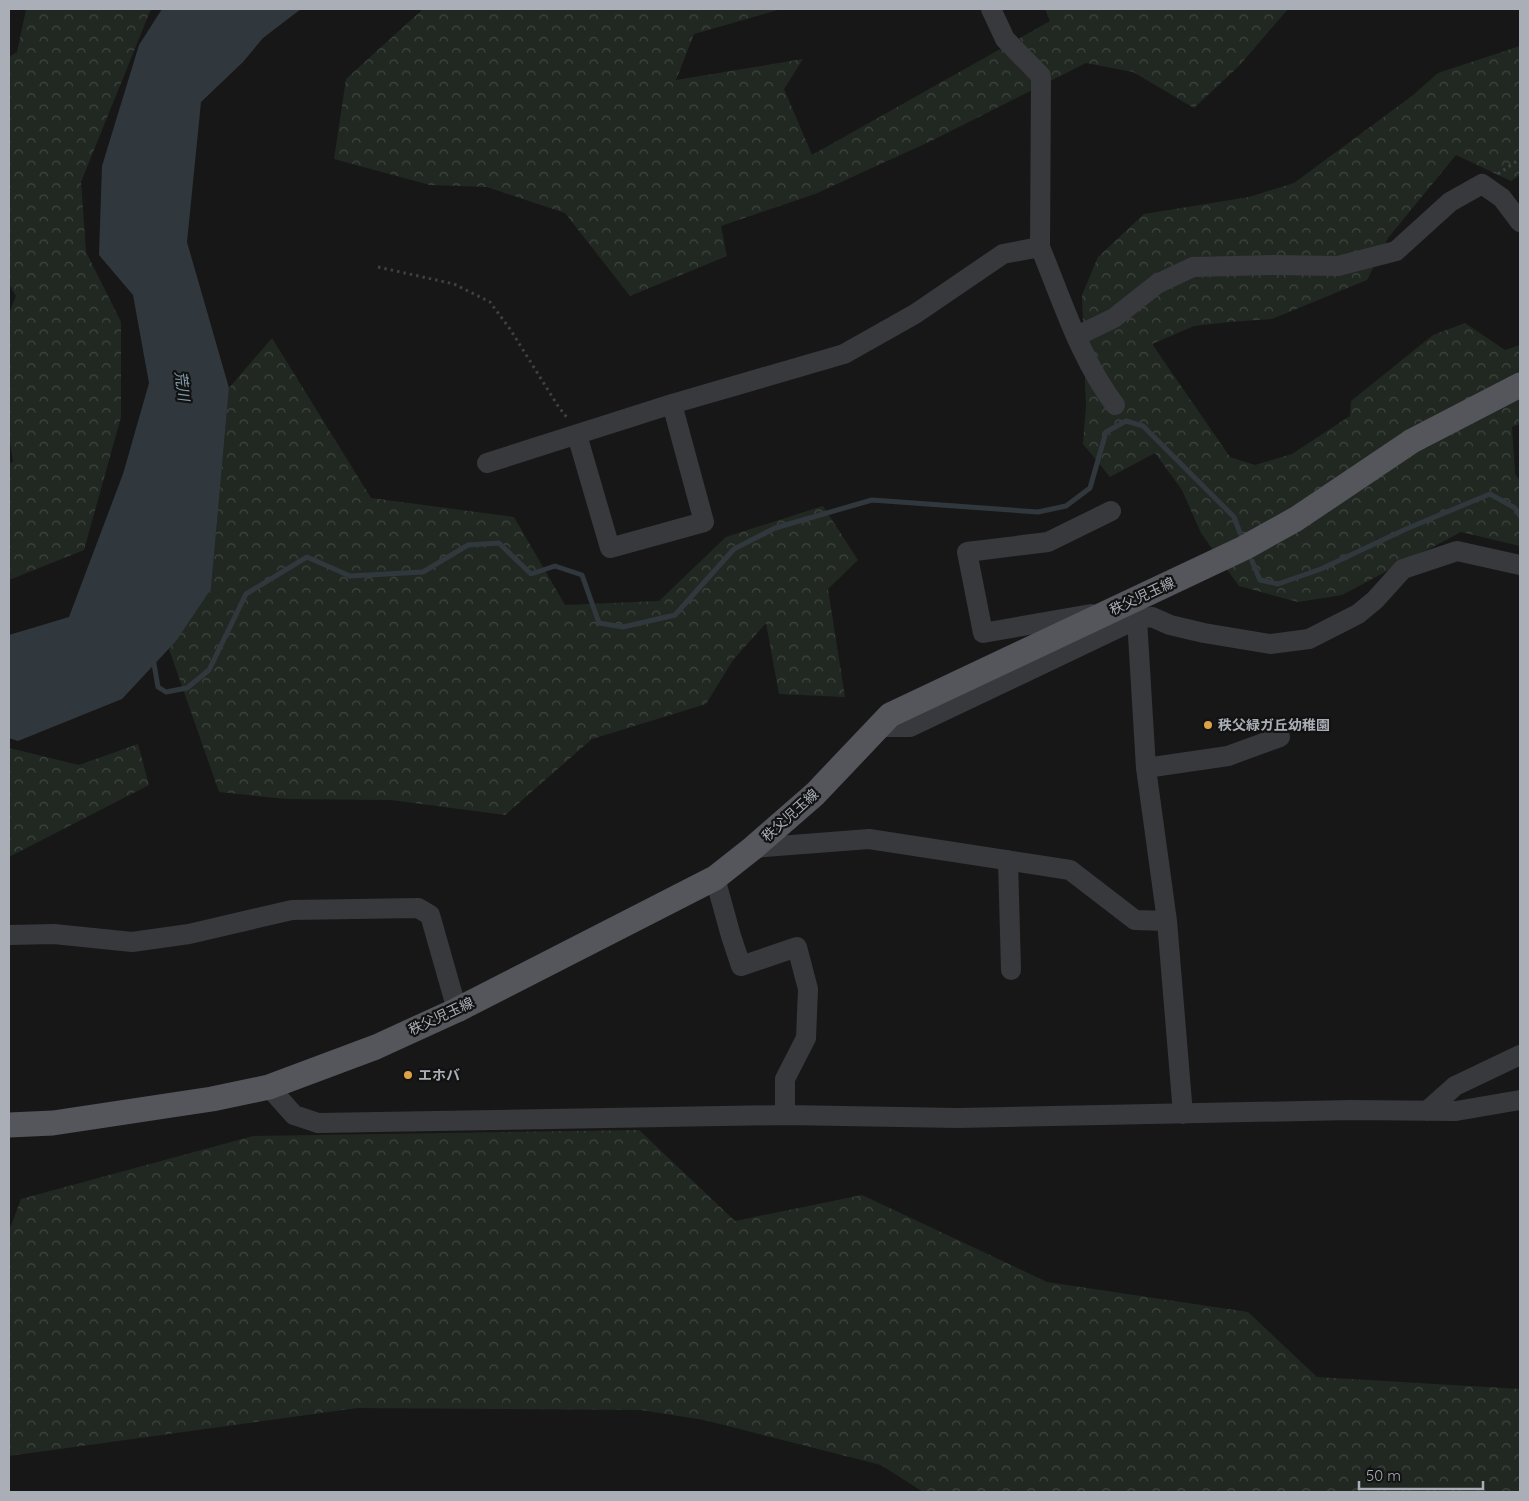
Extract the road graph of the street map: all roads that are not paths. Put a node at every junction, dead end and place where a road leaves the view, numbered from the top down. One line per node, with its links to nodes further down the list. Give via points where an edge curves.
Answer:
1 (992, 9): 3 (street, via 1005,39 1040,76)
2 (1520, 222): 4 (street, via 1502,198 1482,184 1450,202 1396,251 1338,266 1193,267 1157,284 1114,318)
3 (1040, 247): 4 (street); 6 (street, via 1003,254 915,314 844,354)
4 (1077, 336): 7 (street, via 1101,387)
5 (1520, 385): 12 (main road, 秩父児玉線, via 1412,441 1296,519 1244,548)
6 (672, 404): 8 (street); 8 (street, via 704,522 610,548)
7 (1115, 405)
8 (577, 435): 9 (street)
9 (488, 463)
10 (1111, 511): 12 (street, via 1048,542 968,552 984,632)
11 (1520, 565): 13 (street, via 1458,551 1403,570 1376,600 1358,614 1309,639 1270,644 1204,633 1152,618)
12 (1109, 611): 14 (main road, 秩父児玉線, via 890,715)
13 (1137, 619): 14 (street, via 910,727); 16 (street)
14 (878, 727): 17 (main road, 秩父児玉線, via 815,794)
15 (1280, 737): 16 (street, via 1228,756)
16 (1146, 768): 20 (street)
17 (753, 848): 18 (street, via 869,839); 19 (main road, 秩父児玉線)
18 (1008, 860): 20 (street, via 1070,870 1135,920); 22 (street)
19 (715, 878): 23 (main road, 秩父児玉線); 29 (street, via 741,966 797,947 808,989 806,1038 785,1079)
20 (1167, 921): 28 (street)
21 (9, 935): 23 (street, via 54,934 132,942 189,934 292,910 418,908 430,914)
22 (1011, 970)
23 (457, 1010): 25 (main road, 秩父児玉線, via 376,1046)
24 (1520, 1055): 27 (street, via 1455,1086)
25 (269, 1087): 29 (street, via 294,1115 318,1123); 30 (main road, 秩父児玉線, via 212,1099 52,1123)
26 (1520, 1100): 27 (street, via 1456,1111)
27 (1427, 1111): 28 (street)
28 (1183, 1114): 29 (street, via 958,1118)
29 (785, 1115)
30 (9, 1125)

